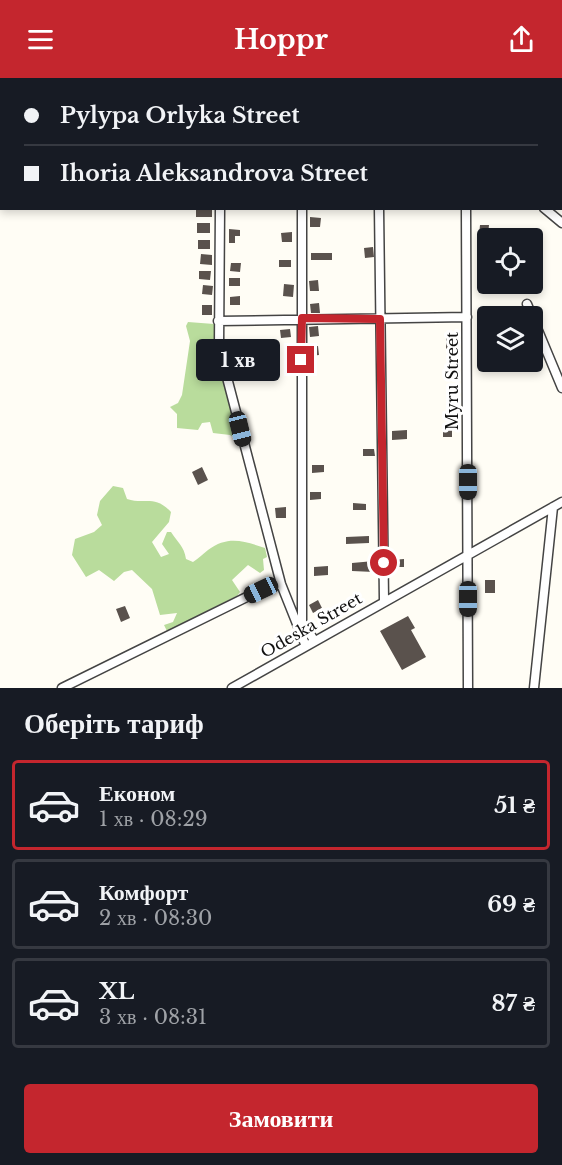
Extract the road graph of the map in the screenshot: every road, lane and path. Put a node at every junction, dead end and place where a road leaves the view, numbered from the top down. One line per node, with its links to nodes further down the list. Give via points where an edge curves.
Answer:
1 (220, 210): 11 (street)
2 (302, 210): 9 (street)
3 (379, 210): 10 (street)
4 (466, 210): 8 (street, Myru Street)
5 (546, 210): 6 (street)
6 (562, 223)
7 (527, 304): 12 (street)
8 (467, 317): 10 (street); 15 (street, Myru Street)
9 (302, 318): 10 (street); 11 (street); 18 (street, via 302,622)
10 (380, 319): 17 (street)
11 (218, 321): 16 (street, via 222,358)
12 (562, 388)
13 (562, 502): 14 (street, Odeska Street)
14 (553, 507): 15 (street, Odeska Street); 23 (street)
15 (468, 553): 17 (street, Odeska Street); 22 (street, Myru Street)
16 (281, 584): 19 (street); 20 (street, via 244,598)
17 (384, 600): 18 (street, Odeska Street)
18 (314, 640): 19 (street, Odeska Street)
19 (305, 644): 21 (street, Odeska Street)
20 (62, 688)
21 (232, 688)
22 (468, 688)
23 (534, 688)

